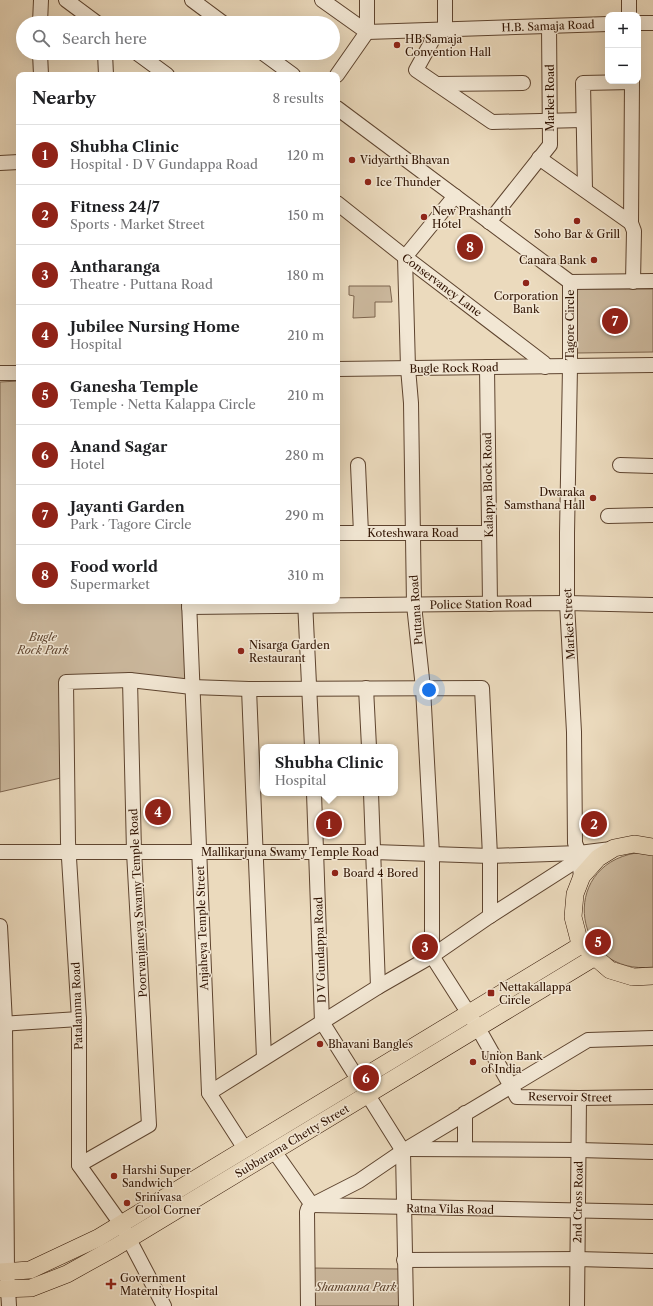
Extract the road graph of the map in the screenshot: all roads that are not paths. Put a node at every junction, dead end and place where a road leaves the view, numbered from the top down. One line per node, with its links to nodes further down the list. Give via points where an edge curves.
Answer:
1 (40, 0): 9 (street)
2 (66, 0): 10 (street)
3 (192, 0): 11 (street)
4 (322, 0): 17 (street)
5 (367, 0): 17 (street)
6 (445, 0): 16 (street)
7 (629, 0): 8 (street)
8 (629, 12)
9 (40, 16)
10 (88, 16)
11 (214, 16)
12 (641, 23): 13 (street)
13 (653, 23)
14 (605, 24): 15 (street, H.B. Samaja Road)
15 (549, 26): 16 (street, H.B. Samaja Road); 33 (street, Market Road)
16 (441, 30): 17 (street, H.B. Samaja Road); 29 (street, via 416,70)
17 (367, 32): 26 (street)
18 (40, 60): 22 (street)
19 (105, 60): 23 (street)
20 (147, 60): 24 (street)
21 (273, 60): 25 (street)
22 (40, 72)
23 (106, 72)
24 (163, 72)
25 (289, 72)
26 (339, 72)
27 (523, 83): 29 (street)
28 (605, 83): 32 (street, via 583,83)
29 (437, 84): 33 (street, via 492,122)
30 (632, 84): 41 (street)
31 (340, 110): 38 (street)
32 (583, 120): 33 (street); 37 (street)
33 (550, 121): 34 (street, Market Road, via 550,145)
34 (539, 158): 37 (street); 40 (street, Market Road)
35 (16, 162): 36 (street)
36 (0, 163)
37 (585, 190): 41 (street)
38 (455, 196): 40 (street); 42 (street)
39 (340, 205): 42 (street, Conservancy Lane)
40 (489, 222): 44 (street)
41 (631, 223): 45 (street, via 634,231)
42 (404, 257): 48 (street, Conservancy Lane, via 544,363); 50 (street, Puttana Road)
43 (653, 281): 45 (street, Tagore Circle)
44 (570, 282): 45 (street, Tagore Circle); 49 (street, Tagore Circle)
45 (634, 282)
46 (653, 365): 49 (street, Tagore Circle)
47 (487, 367): 48 (street, Bugle Rock Road); 50 (street, Bugle Rock Road); 62 (street, Kalappa Block Road)
48 (545, 367): 49 (street, Bugle Rock Road)
49 (570, 367): 63 (street, Market Street)
50 (408, 368): 51 (street, Bugle Rock Road); 59 (street, Puttana Road)
51 (340, 369)
52 (0, 373): 53 (street)
53 (16, 373)
54 (358, 465): 61 (street)
55 (620, 465): 56 (street)
56 (653, 466)
57 (653, 515): 58 (street)
58 (608, 516)
59 (413, 532): 61 (street, Koteshwara Road); 62 (street, Koteshwara Road); 67 (street, Puttana Road)
60 (340, 533): 61 (street, Koteshwara Road)
61 (361, 533)
62 (489, 533): 66 (street, Kalappa Block Road)
63 (567, 603): 66 (street, Police Station Road); 68 (street, Police Station Road); 90 (street, Market Street, via 574,732 575,843)
64 (189, 604): 65 (street, Police Station Road); 70 (street, Anjaheya Temple Street)
65 (305, 604): 67 (street, Police Station Road); 71 (street)
66 (490, 604): 67 (street, Police Station Road)
67 (414, 605): 73 (street, Puttana Road)
68 (653, 605)
69 (130, 680): 70 (street); 82 (street, Poorvanjaneya Swamy Temple Road); 87 (street, Patalamma Road, via 66,682)
70 (192, 687): 74 (street); 83 (street, Anjaheya Temple Street)
71 (309, 688): 72 (street); 74 (street); 75 (street)
72 (366, 688): 73 (street); 76 (street)
73 (423, 688): 88 (street, Puttana Road); 89 (street, via 482,688)
74 (249, 689): 84 (street)
75 (312, 744)
76 (369, 744)
77 (314, 796): 85 (street, D V Gundappa Road)
78 (371, 796): 86 (street)
79 (653, 847): 80 (main road, via 634,844)
80 (614, 848): 90 (street, Mallikarjuna Swamy Temple Road); 91 (main road, via 598,858)
81 (0, 852): 87 (street, Mallikarjuna Swamy Temple Road)
82 (134, 852): 83 (street, Mallikarjuna Swamy Temple Road); 87 (street, Mallikarjuna Swamy Temple Road); 119 (street, Poorvanjaneya Swamy Temple Road, via 149,1125)
83 (199, 852): 84 (street, Mallikarjuna Swamy Temple Road); 108 (street, Anjaheya Temple Street)
84 (256, 852): 85 (street, Mallikarjuna Swamy Temple Road); 105 (street)
85 (317, 852): 86 (street, Mallikarjuna Swamy Temple Road); 101 (street, D V Gundappa Road)
86 (374, 852): 88 (street, Mallikarjuna Swamy Temple Road); 98 (street)
87 (69, 853): 100 (street, Patalamma Road)
88 (432, 854): 89 (street, Mallikarjuna Swamy Temple Road); 95 (street, Puttana Road)
89 (490, 856): 90 (street, Mallikarjuna Swamy Temple Road); 92 (street)
90 (579, 856): 91 (street, Market Street); 92 (street)
91 (581, 879): 94 (main road, via 575,894 573,917 579,939)
92 (490, 916): 95 (street)
93 (0, 926): 102 (street)
94 (583, 944): 96 (main road); 99 (main road, Subbarama Chetty Street)
95 (432, 956): 98 (street); 99 (street)
96 (595, 957): 97 (main road, via 610,970 633,977); 103 (main road, Subbarama Chetty Street)
97 (653, 976)
98 (378, 987): 101 (street)
99 (469, 1013): 103 (street); 106 (main road, Subbarama Chetty Street)
100 (79, 1020): 102 (street); 119 (street, Patalamma Road)
101 (322, 1022): 105 (street); 106 (street, D V Gundappa Road)
102 (3, 1024): 128 (street)
103 (478, 1028): 107 (street, Reservoir Street); 109 (main road, Subbarama Chetty Street)
104 (653, 1038): 107 (street, via 588,1040)
105 (264, 1058): 108 (street)
106 (358, 1081): 109 (street, D V Gundappa Road); 113 (main road, Subbarama Chetty Street)
107 (511, 1086): 111 (street, Reservoir Street, via 517,1097); 112 (street)
108 (209, 1093): 113 (street)
109 (367, 1095): 115 (street, D V Gundappa Road); 117 (main road, Subbarama Chetty Street)
110 (653, 1097): 111 (street, Reservoir Street)
111 (579, 1098): 116 (street, 2nd Cross Road)
112 (465, 1113): 114 (street); 115 (street)
113 (245, 1149): 124 (main road, Subbarama Chetty Street)
114 (465, 1149): 115 (street); 116 (street)
115 (404, 1150): 120 (street, via 359,1181); 121 (street)
116 (579, 1150): 118 (street); 122 (street, 2nd Cross Road)
117 (274, 1151): 120 (street); 124 (main road, Subbarama Chetty Street)
118 (653, 1152)
119 (79, 1165): 124 (street)
120 (312, 1205): 121 (street, Ratna Vilas Road); 132 (street, via 307,1212)
121 (404, 1208): 122 (street, Ratna Vilas Road); 126 (street)
122 (578, 1211): 123 (street, Ratna Vilas Road); 125 (street, 2nd Cross Road)
123 (653, 1212)
124 (126, 1231): 128 (main road, Subbarama Chetty Street, via 98,1238 30,1270); 129 (main road, Subbarama Chetty Street, via 67,1274 31,1288); 131 (street)
125 (578, 1259): 126 (street); 127 (street); 134 (street, 2nd Cross Road)
126 (404, 1260): 133 (street)
127 (653, 1261)
128 (4, 1272): 129 (street)
129 (4, 1289): 130 (street)
130 (9, 1306)
131 (164, 1306)
132 (308, 1306)
133 (406, 1306)
134 (577, 1306)

